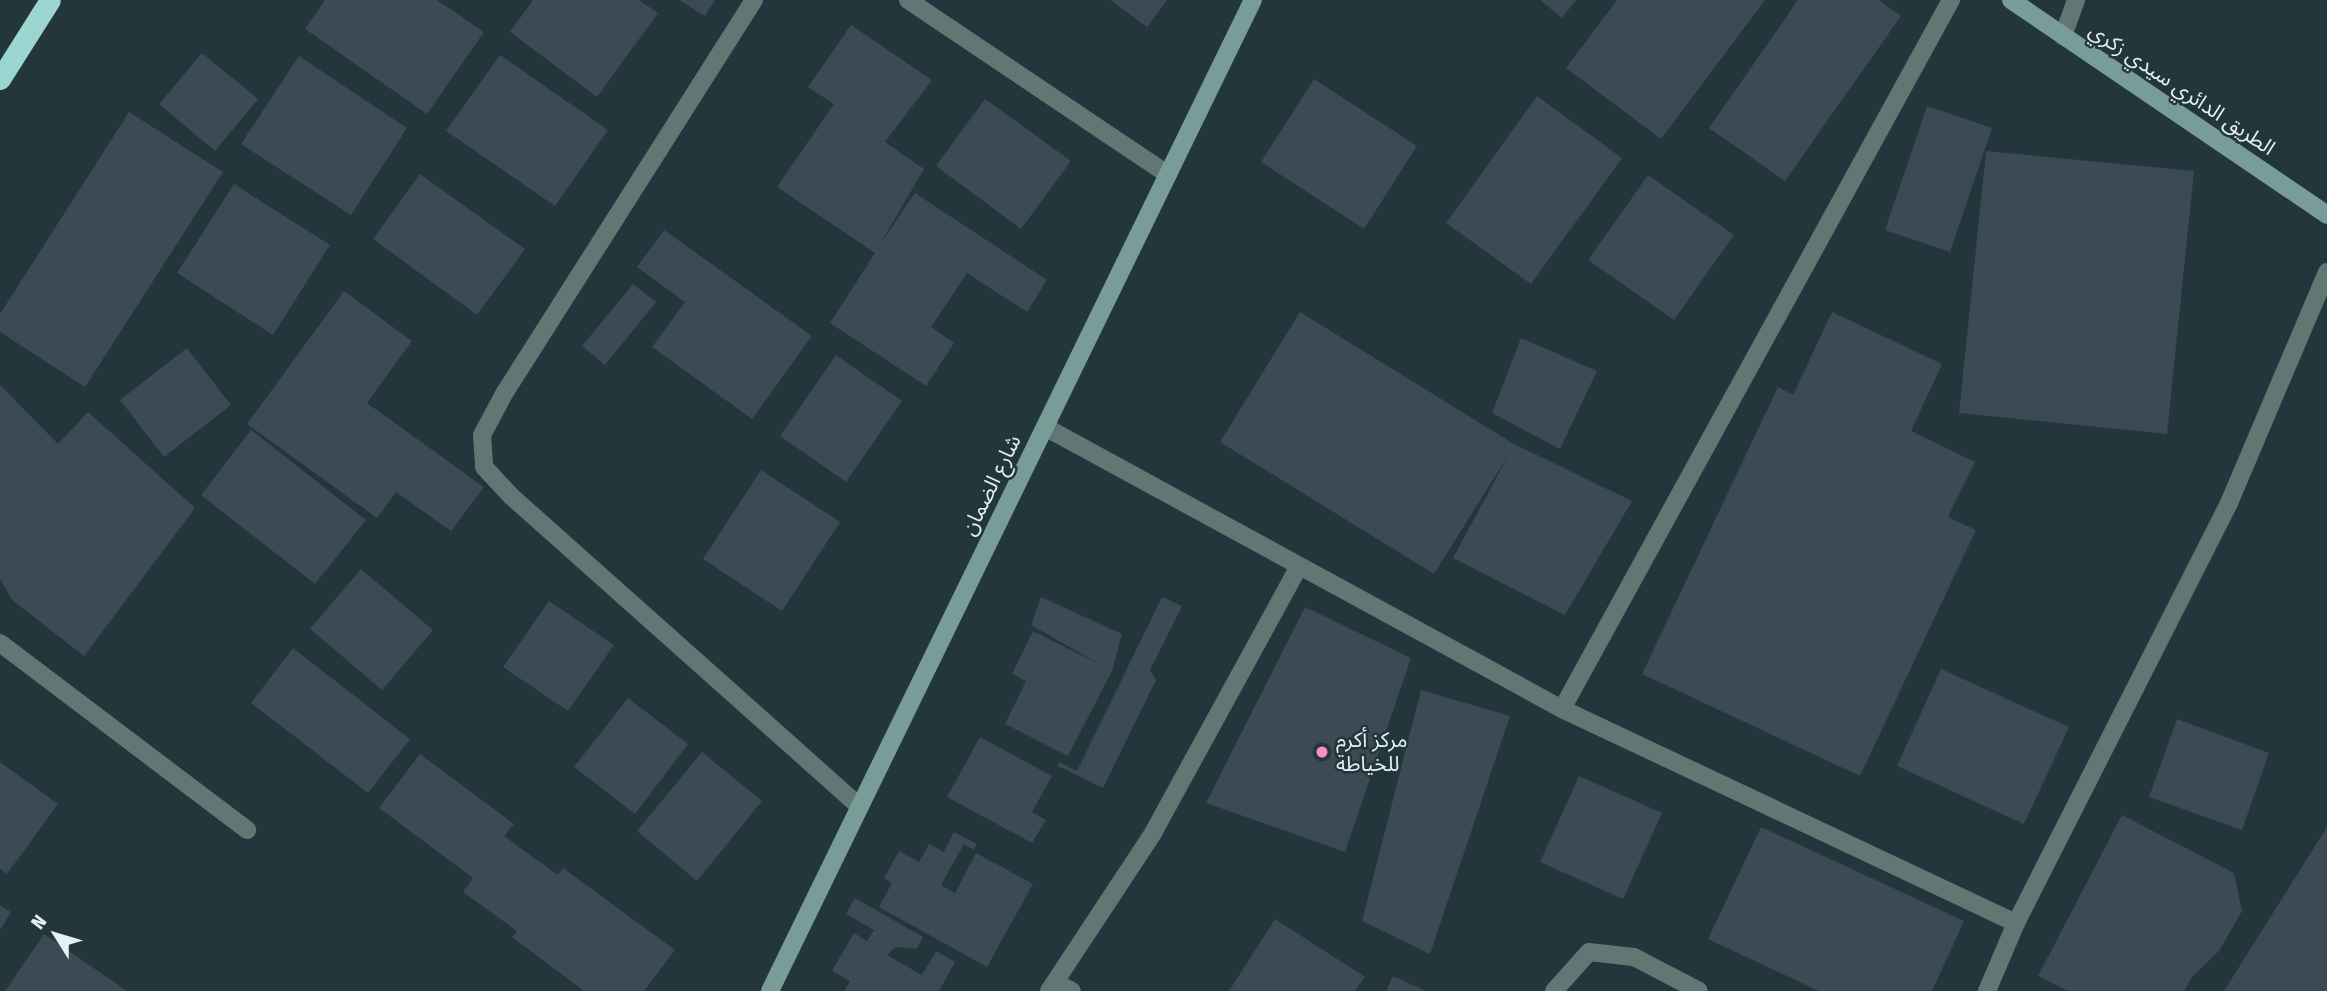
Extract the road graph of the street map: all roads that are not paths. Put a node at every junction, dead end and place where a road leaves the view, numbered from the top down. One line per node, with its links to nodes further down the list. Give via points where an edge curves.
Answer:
1 (50, 0): 9 (highway)
2 (754, 0): 17 (street, via 505,392 482,435 484,467 510,496)
3 (908, 0): 10 (street)
4 (1253, 0): 10 (street, شارع الضمان)
5 (1951, 0): 16 (street)
6 (2011, 0): 8 (street, الطريق الدائري سيدي زكري)
7 (2076, 0): 8 (street)
8 (2063, 36): 11 (street, الطريق الدائري سيدي زكري)
9 (0, 79)
10 (1168, 175): 13 (street, شارع الضمان)
11 (2327, 215)
12 (2327, 272): 19 (street, via 2229,503)
13 (1045, 427): 14 (street); 17 (street, شارع الضمان)
14 (1299, 566): 16 (street); 20 (street, via 1153,833)
15 (0, 643): 18 (street)
16 (1562, 709): 19 (street)
17 (859, 807): 21 (street, شارع الضمان)
18 (247, 830)
19 (2016, 923): 25 (street)
20 (1052, 986): 22 (street)
21 (770, 991)
22 (1072, 991)
23 (1554, 991): 24 (street, via 1589,952 1634,957)
24 (1699, 991)
25 (1987, 991)

